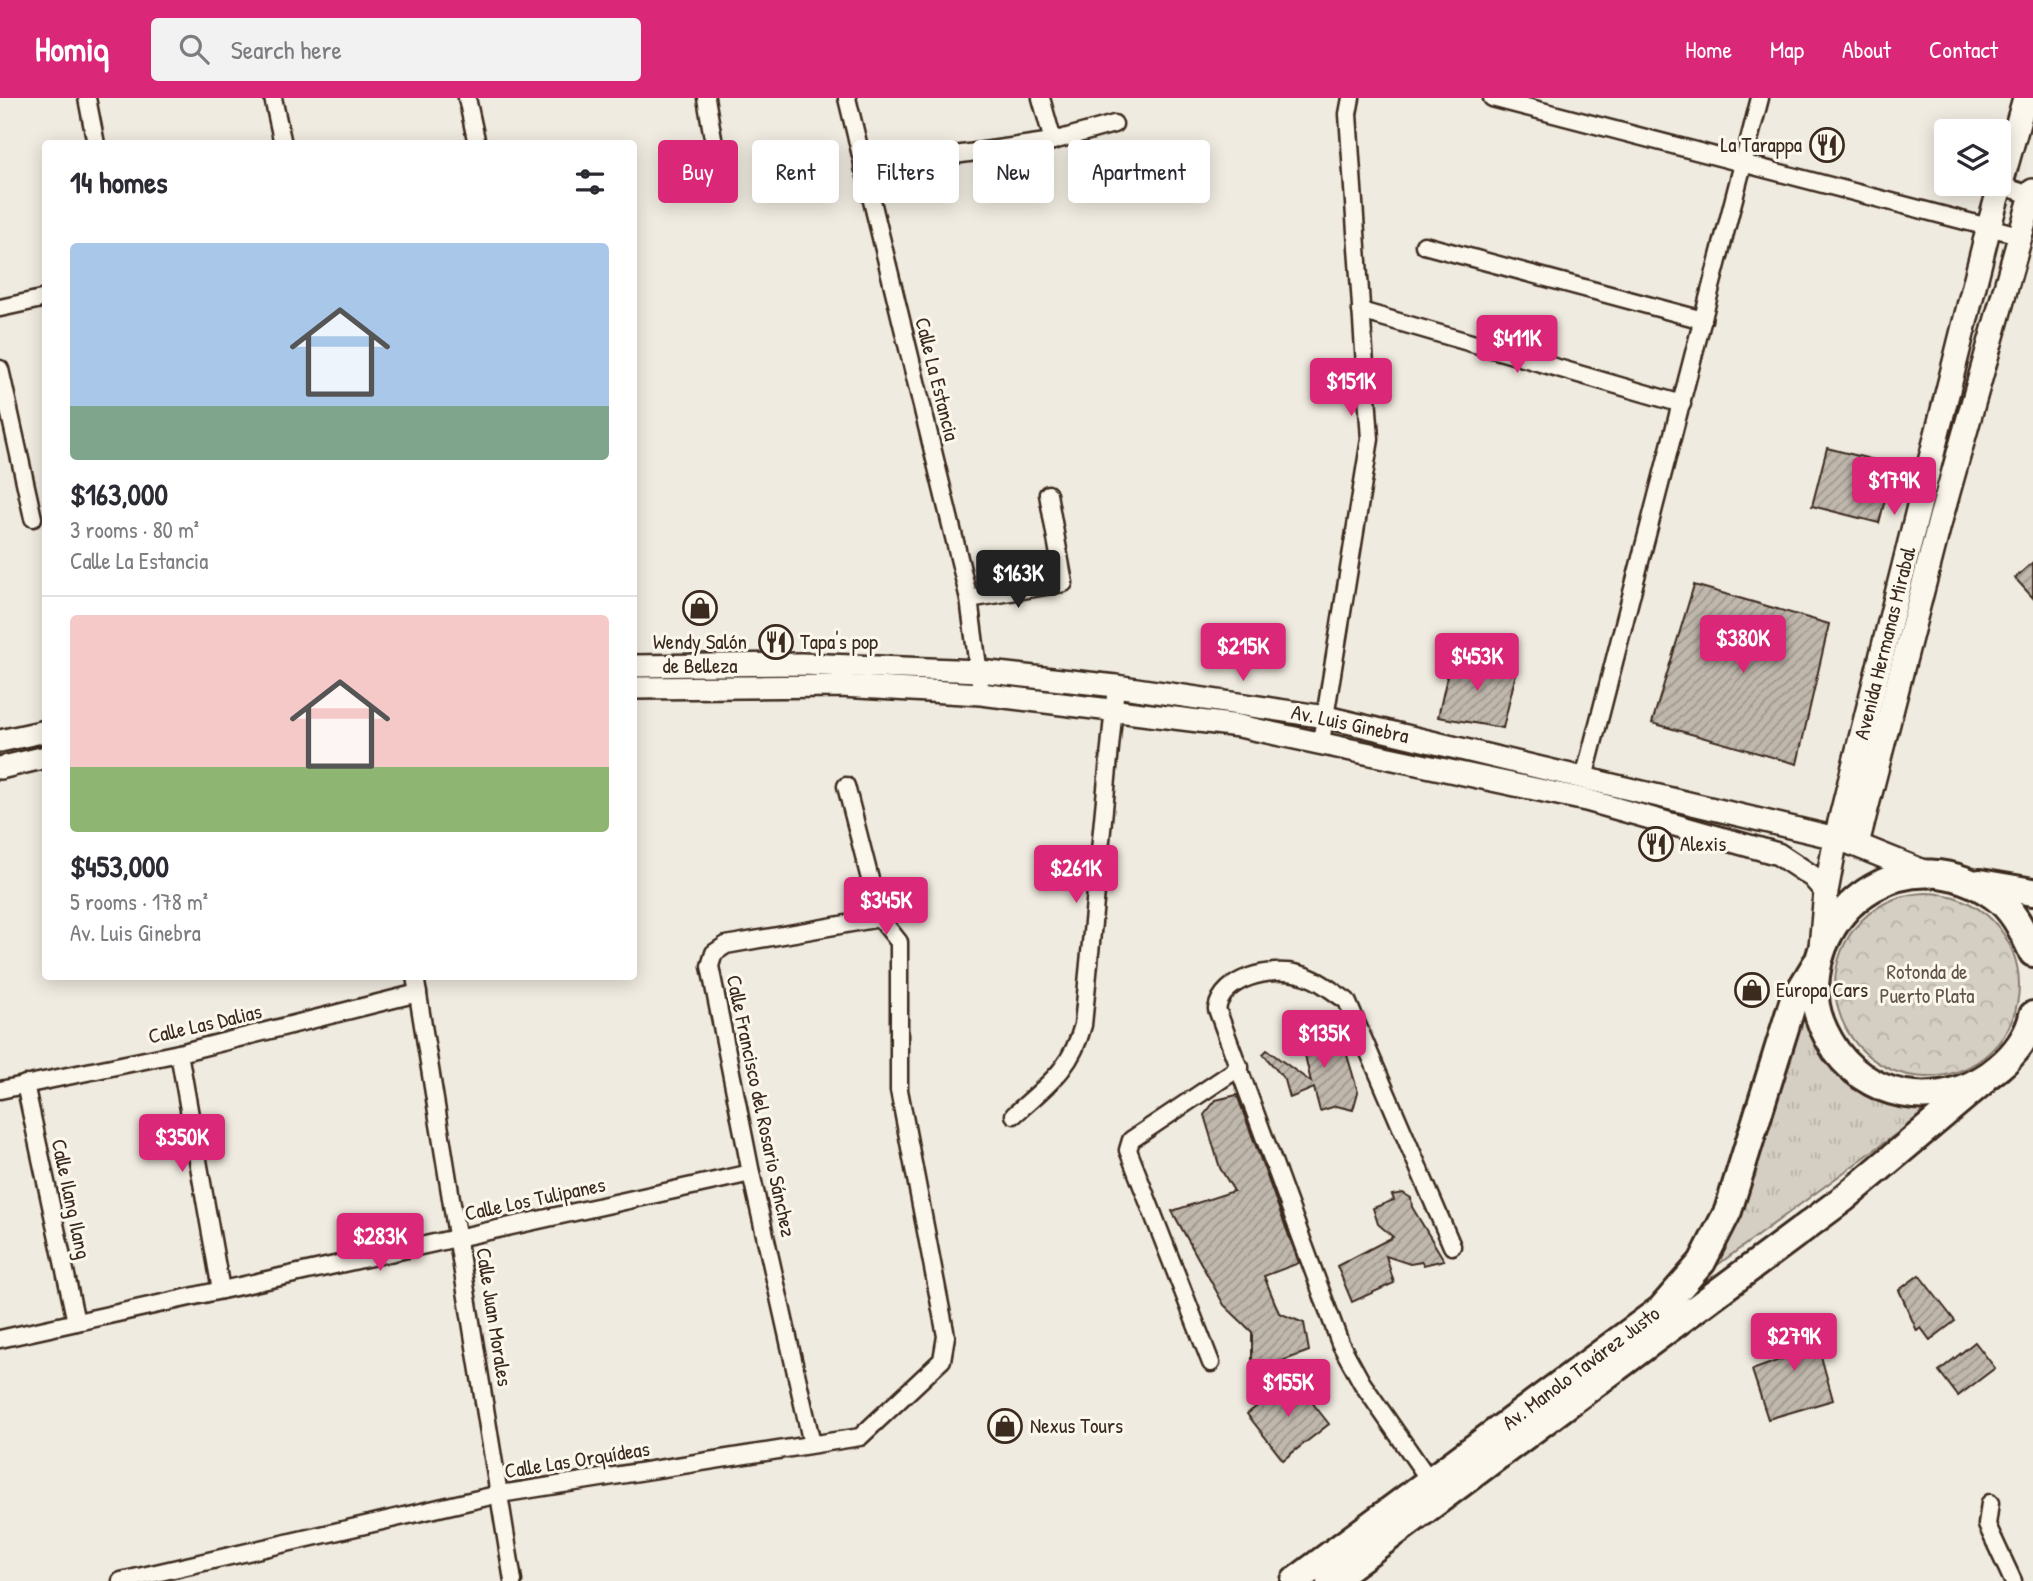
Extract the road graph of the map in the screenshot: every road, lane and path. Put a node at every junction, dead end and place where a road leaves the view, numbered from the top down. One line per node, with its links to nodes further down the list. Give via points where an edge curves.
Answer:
1 (87, 98): 13 (street)
2 (273, 98): 14 (street)
3 (467, 98): 15 (street)
4 (706, 98): 12 (street)
5 (847, 98): 16 (street, Calle La Estancia)
6 (1041, 98): 17 (street)
7 (1351, 98): 30 (street, via 1348,114)
8 (1492, 98): 20 (street)
9 (1760, 98): 20 (street)
10 (2025, 98): 19 (main road, Avenida Hermanas Mirabal)
11 (1114, 124): 18 (street)
12 (713, 138)
13 (95, 140)
14 (282, 140)
15 (476, 140)
16 (857, 140)
17 (1053, 140)
18 (1054, 141)
19 (2011, 147)
20 (1742, 162): 25 (street); 31 (street)
21 (2011, 188): 22 (street)
22 (2033, 194): 26 (main road, Avenida Hermanas Mirabal)
23 (1997, 196): 25 (main road, Avenida Hermanas Mirabal)
24 (872, 203): 36 (street, Calle La Estancia)
25 (1989, 226): 26 (street); 51 (main road, Avenida Hermanas Mirabal)
26 (2019, 235): 51 (main road, Avenida Hermanas Mirabal)
27 (1424, 245): 31 (street)
28 (42, 299): 29 (street)
29 (0, 308)
30 (1361, 311): 33 (street); 43 (street, via 1370,439)
31 (1703, 320): 33 (street)
32 (0, 369): 35 (street)
33 (1682, 404): 49 (street)
34 (1048, 494): 36 (street, via 1064,583)
35 (33, 518)
36 (969, 599): 38 (street, Calle La Estancia)
37 (637, 666): 38 (street, Av. Luis Ginebra, via 801,664)
38 (980, 671): 39 (street, Av. Luis Ginebra); 41 (street, Calle La Estancia)
39 (1116, 686): 42 (street); 43 (street, Av. Luis Ginebra)
40 (637, 688): 41 (street, Av. Luis Ginebra, via 841,686)
41 (981, 694): 42 (street, Av. Luis Ginebra)
42 (1114, 709): 46 (street, Av. Luis Ginebra); 67 (street, via 1083,1025 1065,1069)
43 (1326, 717): 46 (street); 49 (street, Av. Luis Ginebra)
44 (42, 732): 45 (street)
45 (0, 741)
46 (1321, 742): 54 (street, Av. Luis Ginebra, via 1586,800 1778,854 1813,877)
47 (42, 758): 48 (street)
48 (0, 768)
49 (1584, 778): 51 (street, Av. Luis Ginebra)
50 (846, 786): 56 (street)
51 (1846, 841): 52 (main road, Av. Luis Ginebra); 54 (main road, Avenida Hermanas Mirabal)
52 (1926, 873): 53 (main road); 58 (main road, via 1892,878 1862,894 1837,917)
53 (1967, 881): 55 (main road); 57 (main road, via 1996,898 2019,922)
54 (1826, 892): 58 (main road, Avenida Hermanas Mirabal)
55 (2033, 892)
56 (880, 918): 68 (street, Calle Francisco del Rosario Sánchez, via 726,945 714,953 710,966); 75 (street, Calle Las Orquídeas, via 900,942 899,1090 946,1336 942,1360 860,1437)
57 (2033, 953)
58 (1818, 956): 64 (main road, via 1815,1000 1825,1035 1847,1065 1876,1086 1911,1096 1947,1095); 76 (main road, Av. Manolo Tavárez Justo, via 1793,1002 1728,1211 1702,1262 1661,1309)
59 (417, 985): 62 (street, Calle Las Dalias); 69 (street, Calle Juan Morales)
60 (2033, 1014): 61 (main road)
61 (2025, 1045): 64 (main road)
62 (179, 1053): 65 (street, Calle Las Dalias); 71 (street)
63 (1240, 1067): 70 (street, via 1217,1009 1219,999 1234,982 1282,972 1300,974 1347,1001); 74 (street, via 1131,1140 1128,1150); 76 (street, via 1340,1343)
64 (1982, 1082): 82 (main road, Av. Manolo Tavárez Justo, via 1843,1199)
65 (25, 1084): 66 (street, Calle Las Dalias); 72 (street, Calle Ilang Ilang)
66 (0, 1090)
67 (1014, 1115)
68 (751, 1173): 69 (street, Calle Los Tulipanes); 75 (street, Calle Francisco del Rosario Sánchez)
69 (460, 1237): 71 (street, Calle Los Tulipanes); 77 (street, Calle Juan Morales)
70 (1452, 1246)
71 (221, 1290): 72 (street, Calle Los Tulipanes)
72 (76, 1322): 73 (street, Calle Los Tulipanes)
73 (0, 1339)
74 (1211, 1363)
75 (812, 1444): 77 (street, Calle Las Orquídeas)
76 (1430, 1481): 81 (main road, Av. Manolo Tavárez Justo)
77 (500, 1494): 79 (street, Calle Las Orquídeas); 80 (street, Calle Juan Morales)
78 (1990, 1503): 83 (street, via 1987,1525)
79 (121, 1581)
80 (513, 1581)
81 (1295, 1581)
82 (1330, 1581)
83 (2013, 1581)

